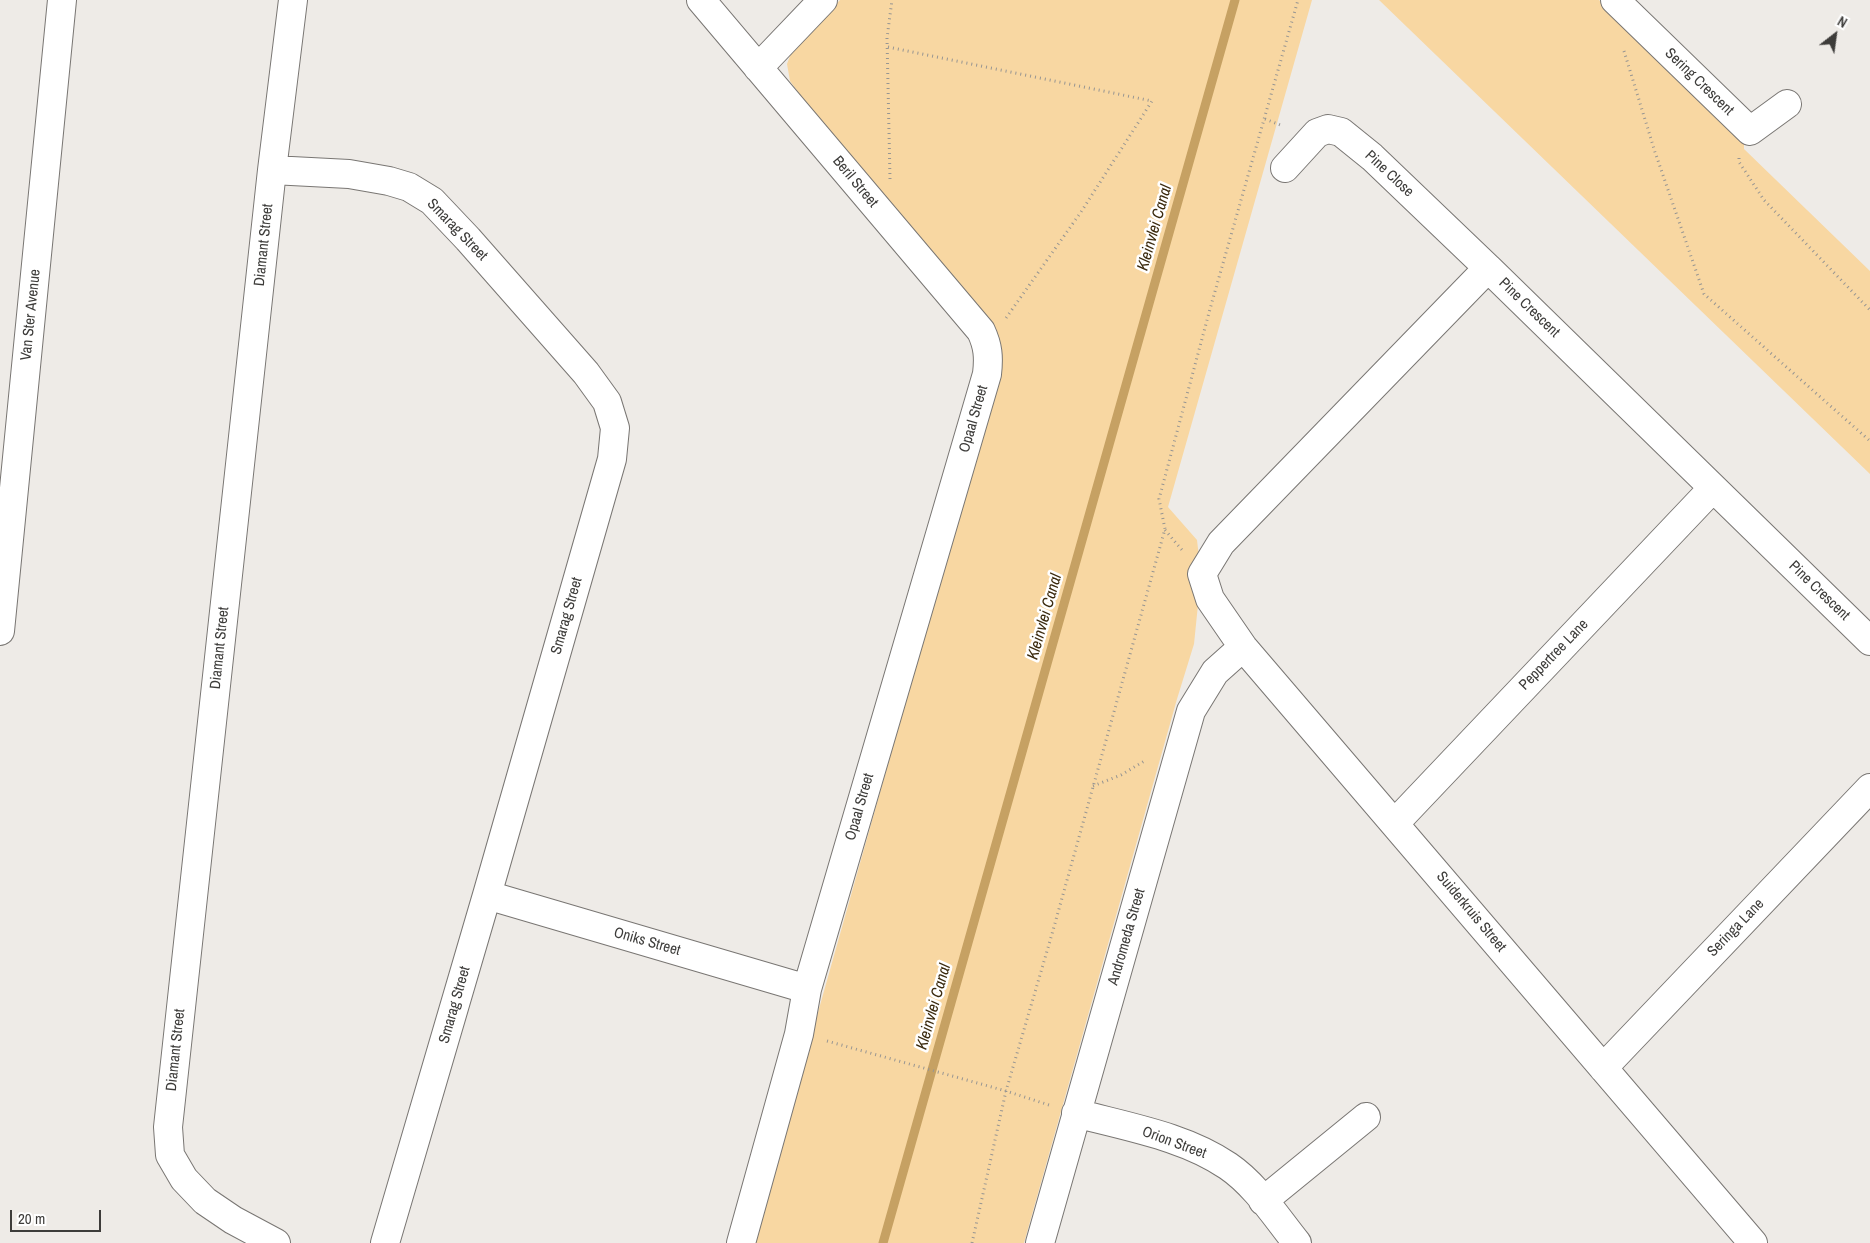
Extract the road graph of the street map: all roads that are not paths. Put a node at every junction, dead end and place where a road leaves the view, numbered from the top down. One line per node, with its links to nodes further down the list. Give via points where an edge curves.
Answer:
1 (62, 0): 14 (street, Van Ster Avenue)
2 (293, 0): 9 (street, Diamant Street)
3 (700, 0): 6 (street, Beril Street)
4 (823, 0): 6 (street)
5 (1615, 0): 7 (street, Sering Crescent, via 1750,131)
6 (758, 68): 11 (street, Beril Street, via 981,331 989,359)
7 (1788, 104)
8 (1285, 168): 10 (street, Pine Close, via 1317,132 1328,129 1341,132 1372,157)
9 (272, 170): 19 (street, Smarag Street, via 349,174 389,181 432,201 586,373 607,402 615,428 612,459); 25 (street, Diamant Street, via 168,1127 170,1155 184,1180 205,1201)
10 (1488, 268): 12 (street, Pine Crescent); 13 (street, Pine Crescent, via 1221,544)
11 (987, 374): 20 (street, Opaal Street)
12 (1713, 488): 15 (street, Pine Crescent); 18 (street, Peppertree Lane)
13 (1202, 574): 16 (street, Suiderkruis Street, via 1210,600)
14 (0, 631)
15 (1870, 641)
16 (1243, 647): 18 (street, Suiderkruis Street); 22 (street, Andromeda Street, via 1215,672 1191,711)
17 (1870, 788): 21 (street, Seringa Lane)
18 (1395, 822): 21 (street, Suiderkruis Street)
19 (487, 895): 20 (street, Oniks Street); 26 (street, Smarag Street)
20 (807, 989): 27 (street, Opaal Street, via 799,1034)
21 (1603, 1068): 30 (street, Suiderkruis Street)
22 (1076, 1113): 24 (street, Orion Street, via 1196,1148 1229,1167); 28 (street, Andromeda Street)
23 (1366, 1117): 24 (street)
24 (1263, 1201): 29 (street, Orion Street)
25 (276, 1243)
26 (384, 1243)
27 (741, 1243)
28 (1040, 1243)
29 (1298, 1243)
30 (1753, 1243)

